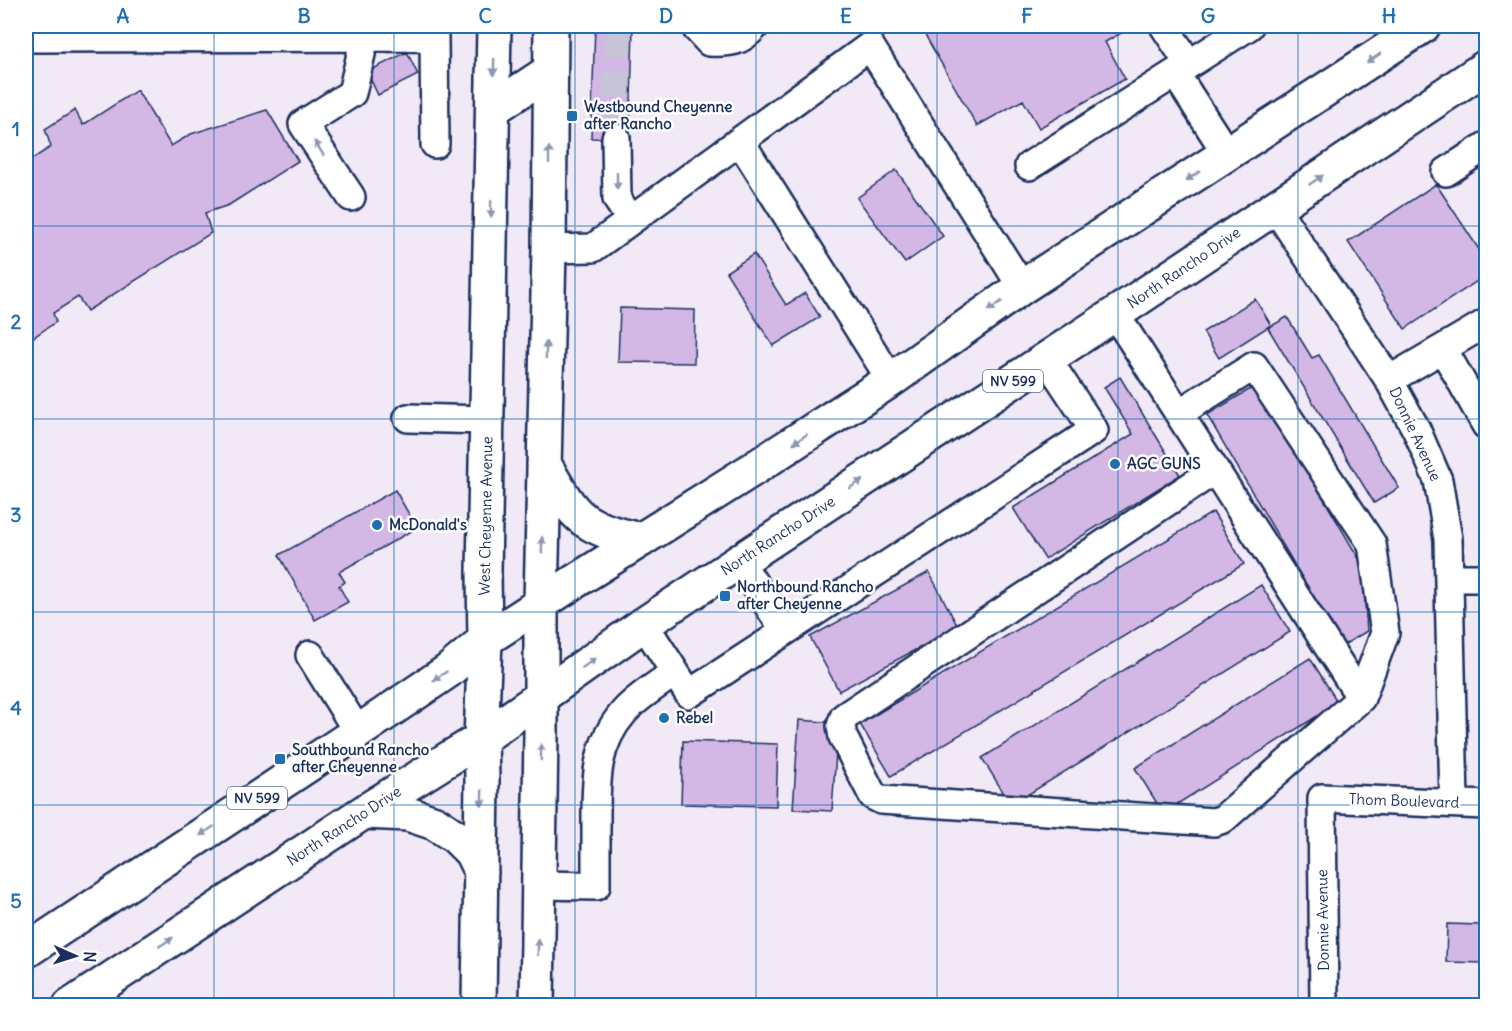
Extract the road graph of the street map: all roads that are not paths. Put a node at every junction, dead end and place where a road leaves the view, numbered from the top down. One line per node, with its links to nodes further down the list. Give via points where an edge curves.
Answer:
1 (494, 26): 14 (main road, West Cheyenne Avenue, one-way to 14)
2 (551, 26): 13 (main road)
3 (695, 26): 4 (street, via 710,42 728,43 747,36)
4 (755, 26)
5 (1164, 26): 12 (street)
6 (1249, 26): 12 (street)
7 (1423, 26): 19 (main road, NV 599, one-way to 19)
8 (871, 36): 16 (street); 26 (street)
9 (365, 37): 10 (street); 17 (street, via 434,37); 22 (street, one-way to 9, via 303,124 352,93)
10 (26, 38)
11 (1486, 66): 23 (main road, North Rancho Drive / NV 599, one-way to 11)
12 (1182, 69): 19 (street); 20 (street)
13 (550, 71): 14 (main road); 25 (main road, one-way to 13)
14 (493, 109): 35 (main road, West Cheyenne Avenue, one-way to 35)
15 (616, 138): 24 (street, one-way to 24, via 617,200)
16 (740, 141): 24 (street); 31 (street)
17 (435, 144)
18 (1486, 146): 21 (street)
19 (1227, 154): 26 (main road, NV 599, one-way to 26)
20 (1029, 166)
21 (1446, 172)
22 (351, 197)
23 (1275, 207): 27 (main road, North Rancho Drive / NV 599); 32 (street, Donnie Avenue)
24 (631, 220): 25 (street, via 592,248)
25 (549, 249): 37 (main road, one-way to 25)
26 (1022, 287): 31 (main road, NV 599, one-way to 31)
27 (1115, 314): 30 (main road, North Rancho Drive / NV 599); 33 (street)
28 (1486, 323): 29 (street)
29 (1443, 349): 32 (street); 36 (street)
30 (1047, 358): 40 (main road, North Rancho Drive / NV 599, one-way to 30); 45 (street, via 1094,430)
31 (891, 380): 39 (main road, NV 599, one-way to 39)
32 (1389, 380): 41 (street, Donnie Avenue, via 1438,480 1448,539)
33 (1179, 413): 38 (street); 50 (street, via 1254,366 1372,544 1385,633)
34 (408, 418): 35 (street)
35 (487, 420): 46 (main road, West Cheyenne Avenue)
36 (1486, 425)
37 (544, 464): 39 (main road, via 575,512 589,524); 43 (main road, one-way to 37)
38 (1215, 470): 50 (street); 50 (street, via 844,717 843,737 873,796 881,800 1214,822 1223,819)
39 (641, 540): 43 (main road, NV 599)
40 (739, 561): 44 (main road, North Rancho Drive / NV 599); 45 (street)
41 (1449, 578): 42 (street); 54 (street, Donnie Avenue)
42 (1486, 578)
43 (541, 603): 46 (main road, NV 599); 49 (main road)
44 (644, 624): 48 (street); 49 (main road, North Rancho Drive / NV 599, one-way to 44)
45 (785, 631): 48 (street, via 689,694)
46 (485, 640): 51 (main road, NV 599, one-way to 51, via 448,671); 52 (main road, West Cheyenne Avenue)
47 (310, 656): 51 (street)
48 (675, 672): 58 (street, via 625,711 600,755 596,777 596,886)
49 (542, 697): 52 (main road, North Rancho Drive / NV 599); 58 (main road, one-way to 49)
50 (1361, 698)
51 (358, 732): 59 (main road, NV 599, one-way to 59)
52 (481, 739): 56 (main road, North Rancho Drive / NV 599); 57 (main road, West Cheyenne Avenue, one-way to 57)
53 (1322, 798): 54 (street, Thom Boulevard); 63 (street, Donnie Avenue)
54 (1454, 803): 55 (street, Thom Boulevard)
55 (1486, 805)
56 (364, 812): 57 (main road, via 408,814 435,823 471,852); 60 (main road, North Rancho Drive / NV 599, one-way to 56)
57 (481, 872): 61 (main road, West Cheyenne Avenue)
58 (539, 885): 62 (main road, one-way to 58)
59 (28, 942)
60 (69, 1005)
61 (479, 1005)
62 (537, 1005)
63 (1324, 1005)

